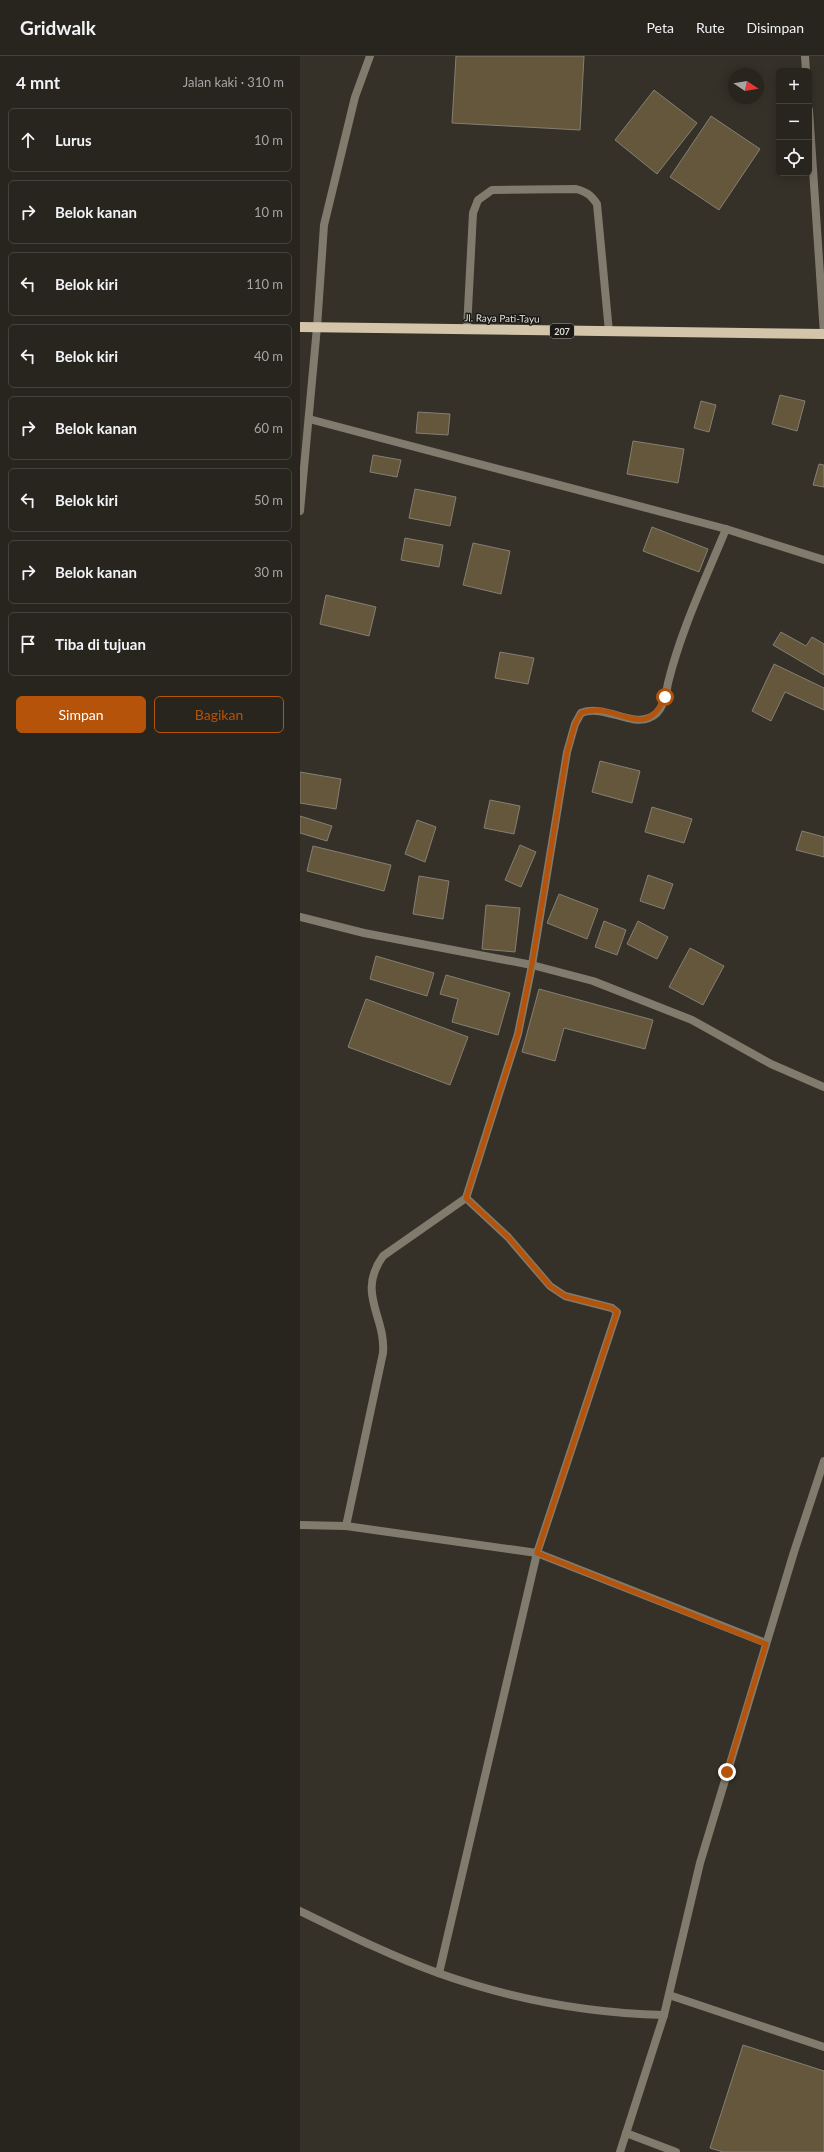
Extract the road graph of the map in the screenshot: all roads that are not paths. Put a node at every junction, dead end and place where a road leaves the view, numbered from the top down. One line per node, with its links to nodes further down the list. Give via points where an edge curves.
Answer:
1 (370, 56): 6 (street, via 355,97 324,224)
2 (806, 56): 3 (street)
3 (806, 68)
4 (811, 140): 9 (street)
5 (300, 326): 6 (main road, Jl. Raya Pati-Tayu / 207)
6 (317, 327): 7 (main road, Jl. Raya Pati-Tayu / 207); 10 (street)
7 (467, 329): 8 (main road, Jl. Raya Pati-Tayu / 207); 8 (street, via 473,212 478,200 492,190 576,189 592,196 597,204)
8 (609, 332): 9 (main road, Jl. Raya Pati-Tayu / 207)
9 (824, 334)
10 (309, 419): 11 (street); 12 (street)
11 (300, 511)
12 (726, 529): 13 (street); 15 (street, via 678,646 665,697 656,715 645,720 592,710 581,713 575,724 567,752)
13 (824, 560)
14 (300, 917): 15 (street, via 364,933)
15 (532, 964): 16 (street, via 593,981 692,1020 771,1064); 17 (street, via 518,1034)
16 (824, 1087)
17 (466, 1198): 20 (street, via 383,1256 377,1264 371,1299 383,1336 383,1353); 21 (street, via 508,1237 550,1286 565,1296 612,1308 617,1312)
18 (824, 1461): 22 (street)
19 (300, 1525): 20 (street)
20 (346, 1526): 21 (street)
21 (537, 1553): 22 (street); 24 (street)
22 (766, 1644): 25 (street, via 700,1863)
23 (300, 1911): 24 (street, via 358,1940)
24 (438, 1973): 26 (street, via 517,1996 584,2010)
25 (669, 1995): 26 (street); 27 (street)
26 (664, 2015): 28 (street)
27 (824, 2047)
28 (626, 2133): 29 (street); 30 (street)
29 (620, 2152)
30 (676, 2152)

